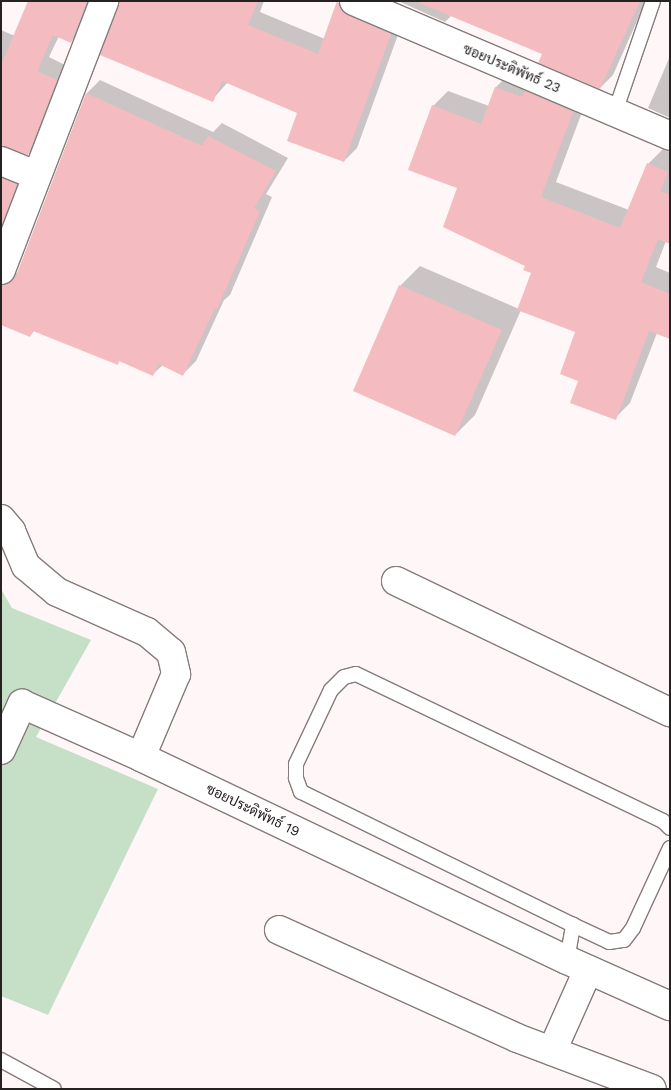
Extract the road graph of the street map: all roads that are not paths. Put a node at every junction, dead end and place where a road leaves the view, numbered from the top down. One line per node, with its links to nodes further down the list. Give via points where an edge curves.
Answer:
1 (104, 1): 7 (street)
2 (354, 1): 4 (street, ซอยประดิพัทธ์ 23)
3 (653, 1): 4 (lane)
4 (615, 112): 5 (street, ซอยประดิพัทธ์ 23)
5 (670, 136)
6 (1, 161): 7 (street)
7 (36, 175): 8 (street)
8 (1, 270)
9 (1, 519): 13 (street, via 11,531 26,566 56,592 147,632 171,652 176,674)
10 (396, 581): 11 (street)
11 (670, 712)
12 (1, 750): 13 (street, ซอยประดิพัทธ์ 19, via 22,704)
13 (141, 757): 18 (street, ซอยประดิพัทธ์ 19)
14 (670, 828): 16 (lane, via 663,821 356,674 344,677 331,690 296,764 301,792)
15 (670, 848): 16 (lane, via 633,928 624,940 610,942)
16 (573, 925): 18 (lane)
17 (279, 930): 20 (street)
18 (577, 965): 19 (street, ซอยประดิพัทธ์ 19); 20 (street)
19 (670, 1006)
20 (552, 1051): 23 (street)
21 (1, 1060): 22 (lane)
22 (54, 1089)
23 (652, 1089)

